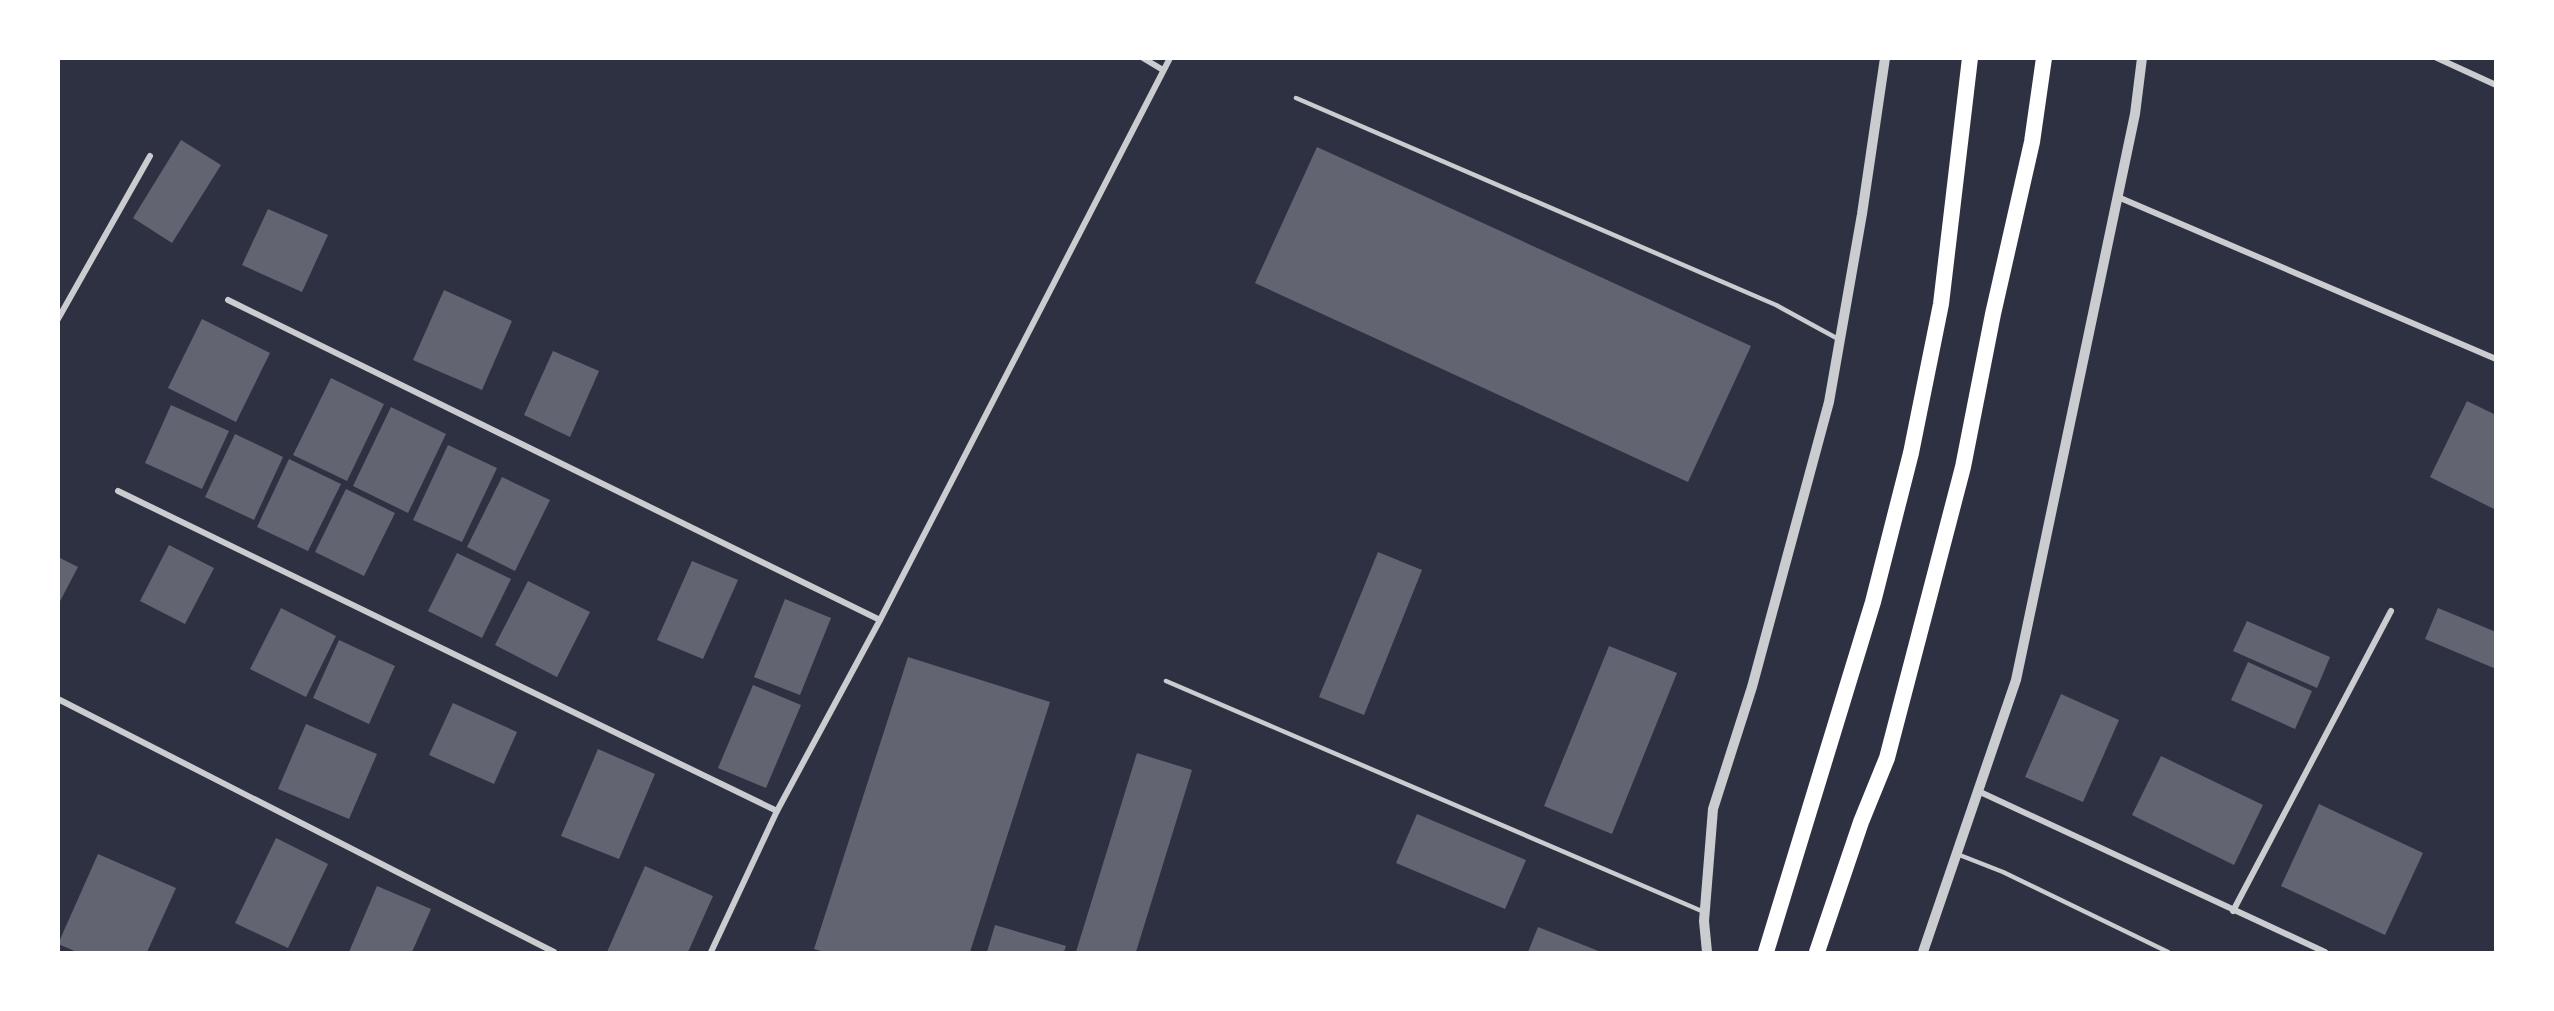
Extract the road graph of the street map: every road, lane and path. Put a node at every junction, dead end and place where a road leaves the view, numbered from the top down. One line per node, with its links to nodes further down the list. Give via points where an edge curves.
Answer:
1 (1143, 58): 8 (street)
2 (1170, 58): 8 (street)
3 (1885, 58): 15 (street)
4 (1970, 58): 30 (highway, via 1941,304 1911,453 1873,602)
5 (2044, 58): 31 (highway, via 2032,142 1964,467 1887,758)
6 (2142, 58): 12 (street, via 2136,114)
7 (2437, 58): 9 (street)
8 (1163, 70): 19 (street)
9 (2496, 85)
10 (1296, 98): 15 (lane, via 1776,305)
11 (150, 156): 14 (street)
12 (2118, 197): 16 (street); 22 (street, via 2016,680)
13 (228, 300): 19 (street)
14 (58, 319)
15 (1840, 340): 25 (street, via 1829,402 1768,630 1713,809)
16 (2496, 359)
17 (118, 491): 23 (street)
18 (2391, 611): 26 (street)
19 (880, 620): 23 (street)
20 (1166, 681): 25 (lane)
21 (58, 699): 27 (street)
22 (1978, 791): 24 (street); 26 (street)
23 (777, 811): 28 (street)
24 (1957, 854): 32 (street); 33 (lane, via 2003,872)
25 (1705, 912): 29 (street)
26 (2233, 912): 34 (street)
27 (554, 952)
28 (711, 952)
29 (1707, 952)
30 (1766, 952)
31 (1817, 952)
32 (1923, 952)
33 (2168, 952)
34 (2325, 952)

